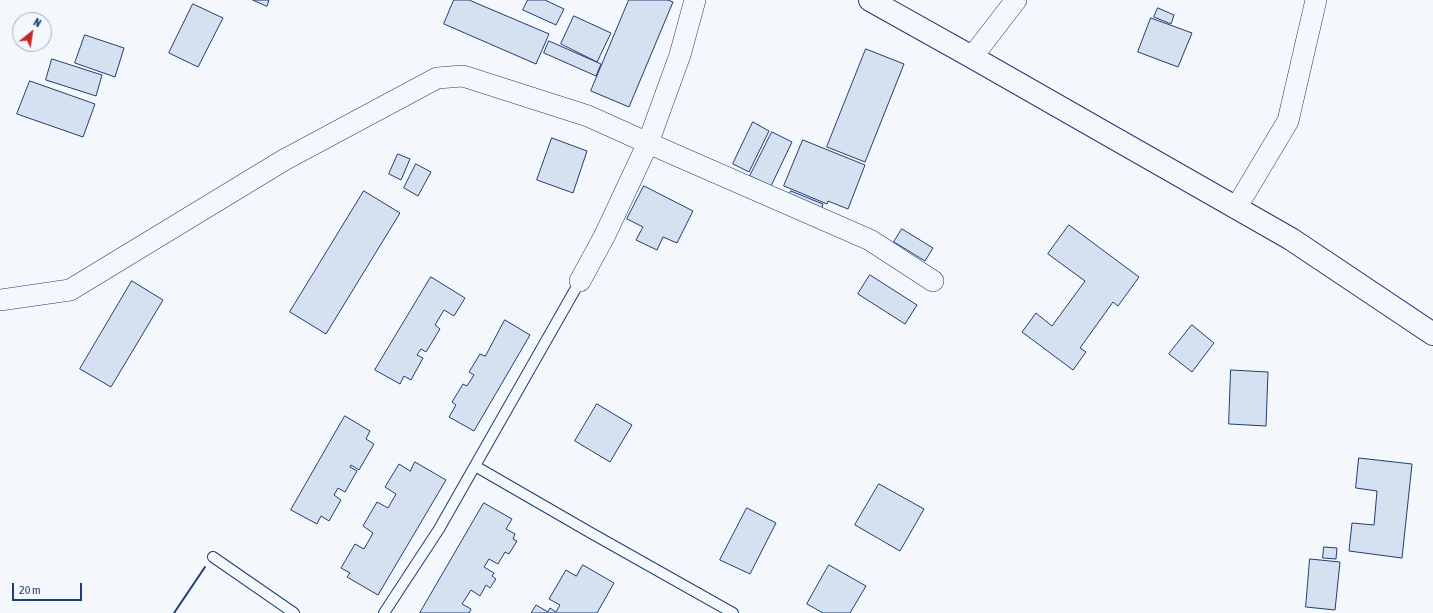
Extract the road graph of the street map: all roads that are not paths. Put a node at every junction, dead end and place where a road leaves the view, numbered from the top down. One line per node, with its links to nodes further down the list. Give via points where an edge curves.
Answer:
1 (695, 0): 6 (street, via 680,55)
2 (870, 0): 5 (street)
3 (1016, 0): 5 (street)
4 (1316, 0): 7 (street, via 1288,122)
5 (972, 57): 7 (street)
6 (648, 144): 8 (street); 9 (street, via 870,240); 10 (street, via 588,116 470,78 436,78 284,160 70,290)
7 (1236, 208): 11 (street, via 1291,239)
8 (580, 281): 12 (lane)
9 (933, 281)
10 (0, 300)
11 (1433, 334)
12 (475, 466): 15 (lane, via 439,529); 16 (lane)
13 (213, 557): 14 (lane)
14 (294, 613)
15 (384, 613)
16 (733, 613)

